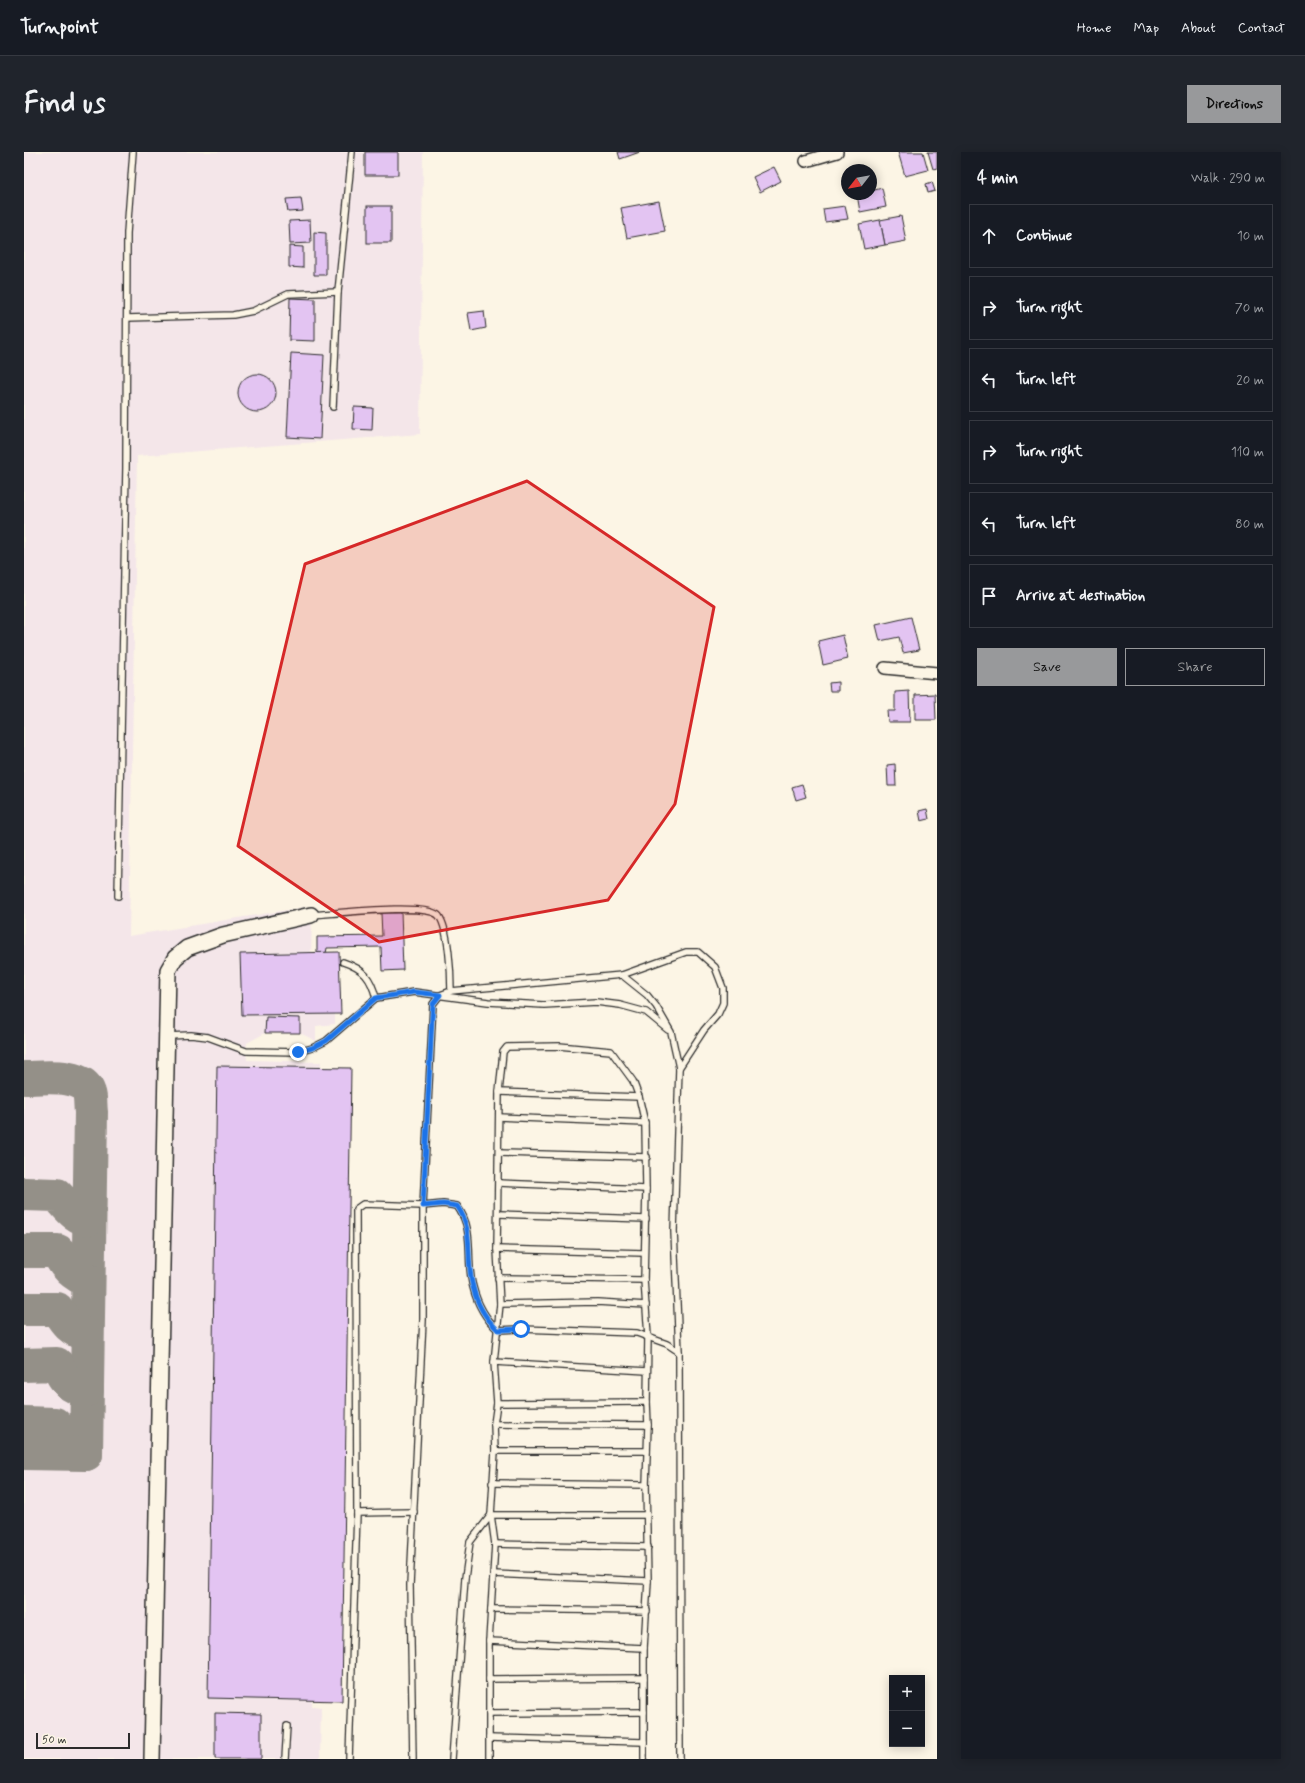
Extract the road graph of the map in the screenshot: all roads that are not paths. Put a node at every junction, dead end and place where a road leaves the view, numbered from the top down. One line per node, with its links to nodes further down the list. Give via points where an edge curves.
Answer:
1 (133, 152): 6 (lane, via 127,234)
2 (352, 152): 5 (lane)
3 (837, 152): 4 (street)
4 (806, 161)
5 (338, 292): 6 (lane, via 288,294 252,311 233,315); 7 (lane)
6 (127, 318): 10 (lane)
7 (333, 407)
8 (885, 668): 9 (street)
9 (937, 673)
10 (118, 896)
11 (311, 915): 14 (lane, via 409,908 427,910 438,915 443,925); 18 (street, via 223,935 187,948 174,958 168,970 166,991)
12 (343, 962): 16 (lane, via 356,966 364,974 372,983)
13 (622, 975): 14 (lane); 17 (lane, via 647,995); 19 (lane, via 686,952 698,952 715,967 723,988 723,1003 718,1014)
14 (452, 991): 15 (lane)
15 (440, 995): 16 (lane, via 414,992); 17 (lane, via 488,1002 544,1005 596,1002 620,1005 646,1012); 28 (lane, via 433,1004)
16 (376, 998): 18 (lane, via 326,1041 298,1052 246,1051 208,1037)
17 (671, 1032): 19 (lane)
18 (168, 1036): 69 (street)
19 (679, 1068): 39 (lane, via 674,1231)
20 (499, 1092): 21 (lane); 21 (lane, via 502,1052 507,1047 559,1046 611,1051 633,1081); 22 (lane)
21 (639, 1097): 23 (lane)
22 (499, 1117): 23 (lane); 24 (lane)
23 (645, 1124): 25 (lane)
24 (499, 1153): 25 (lane); 26 (lane)
25 (646, 1157): 27 (lane)
26 (499, 1183): 27 (lane); 29 (lane)
27 (646, 1189): 30 (lane)
28 (423, 1206): 37 (lane, via 457,1206 464,1216 472,1287 488,1321); 50 (lane, via 423,1320); 51 (lane, via 363,1204 356,1209)
29 (499, 1214): 30 (lane); 31 (lane)
30 (646, 1219): 32 (lane)
31 (497, 1249): 32 (lane); 33 (lane)
32 (644, 1253): 34 (lane)
33 (498, 1278): 34 (lane); 35 (lane)
34 (644, 1280): 36 (lane)
35 (500, 1304): 36 (lane, via 597,1302); 37 (lane)
36 (646, 1305): 38 (lane)
37 (498, 1330): 38 (lane, via 637,1333); 40 (lane)
38 (648, 1336): 39 (lane); 41 (lane)
39 (678, 1352): 76 (lane)
40 (494, 1362): 41 (lane); 43 (lane)
41 (647, 1371): 42 (lane)
42 (647, 1402): 43 (lane); 45 (lane)
43 (498, 1403): 44 (lane)
44 (494, 1424): 45 (lane); 46 (lane)
45 (648, 1425): 47 (lane)
46 (495, 1451): 47 (lane); 48 (lane)
47 (647, 1451): 49 (lane)
48 (492, 1483): 49 (lane); 52 (lane)
49 (646, 1485): 53 (lane)
50 (414, 1512): 51 (lane); 72 (lane, via 410,1585)
51 (357, 1513): 71 (lane)
52 (491, 1515): 53 (lane); 54 (lane); 73 (lane, via 470,1542)
53 (647, 1515): 55 (lane)
54 (495, 1544): 55 (lane); 56 (lane)
55 (648, 1547): 57 (lane)
56 (494, 1574): 57 (lane); 58 (lane)
57 (648, 1580): 59 (lane)
58 (490, 1609): 59 (lane); 60 (lane)
59 (647, 1611): 61 (lane)
60 (489, 1641): 61 (lane); 63 (lane)
61 (644, 1648): 62 (lane)
62 (644, 1678): 63 (lane); 65 (lane)
63 (489, 1679): 64 (lane)
64 (489, 1712): 65 (lane); 67 (lane)
65 (644, 1712): 68 (lane)
66 (287, 1726): 70 (lane)
67 (489, 1738): 68 (lane); 74 (lane)
68 (644, 1742): 75 (lane)
69 (152, 1759)
70 (285, 1759)
71 (349, 1759)
72 (413, 1759)
73 (452, 1759)
74 (489, 1759)
75 (644, 1759)
76 (680, 1759)

